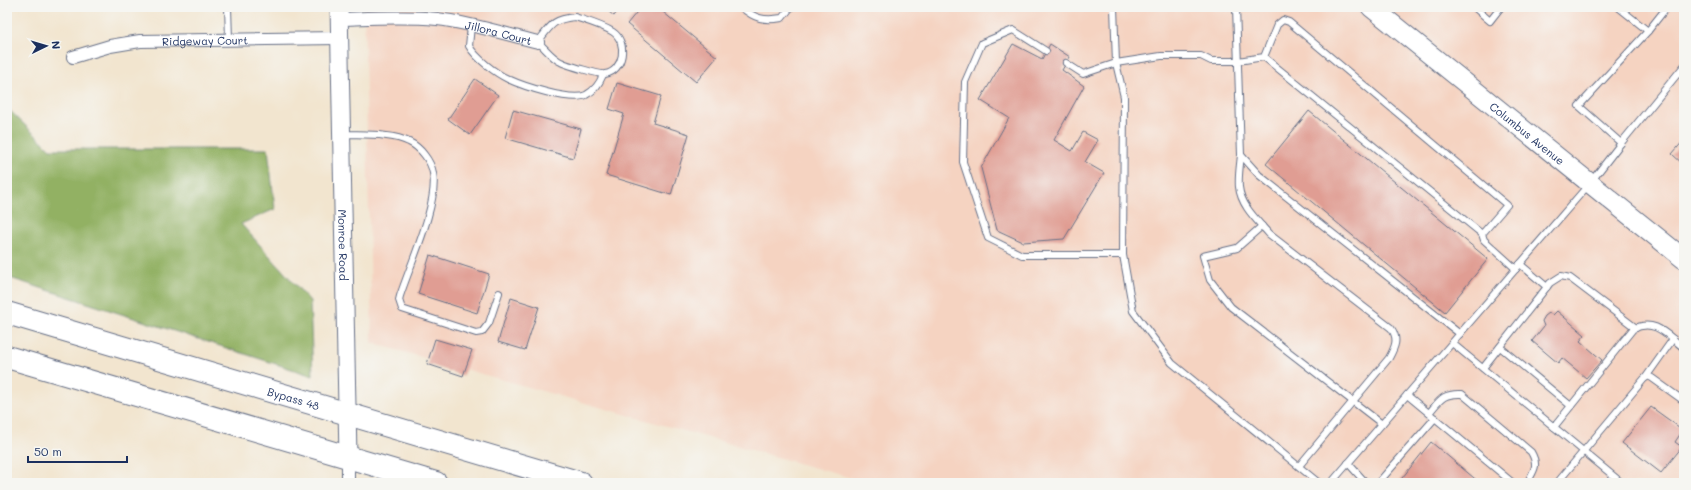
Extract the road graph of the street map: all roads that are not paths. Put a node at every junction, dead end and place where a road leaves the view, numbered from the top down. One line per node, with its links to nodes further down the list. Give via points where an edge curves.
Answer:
1 (228, 7): 15 (lane)
2 (741, 7): 3 (lane, via 752,16 769,20 782,18)
3 (791, 7)
4 (1114, 7): 22 (lane)
5 (1236, 7): 20 (lane)
6 (1371, 7): 28 (main road, Columbus Avenue)
7 (1474, 7): 8 (lane, via 1490,20)
8 (1501, 7)
9 (1618, 7): 13 (lane)
10 (1667, 7): 13 (lane)
11 (339, 13): 12 (street, Jillora Court, via 437,19); 14 (street, Monroe Road)
12 (471, 26): 16 (street, Jillora Court); 24 (lane, via 468,46 473,53 507,79 554,94 574,97 584,96 598,86)
13 (1648, 31): 26 (lane, via 1579,106)
14 (339, 38): 15 (street, Ridgeway Court); 25 (street, Monroe Road)
15 (229, 39): 18 (street, Ridgeway Court, via 140,41 110,46)
16 (538, 42): 24 (lane, via 560,62); 24 (lane, via 550,26 561,18 575,17 613,32 624,49 614,72)
17 (1046, 51): 31 (lane, via 1013,30 982,43 965,82 963,162 988,238 1022,255)
18 (72, 57)
19 (1264, 57): 20 (lane); 30 (lane); 30 (lane, via 1277,25 1283,20 1289,22 1507,205)
20 (1238, 61): 22 (lane, via 1211,60 1201,56 1161,56); 27 (lane)
21 (1066, 63): 22 (lane, via 1084,74)
22 (1116, 63): 31 (lane, via 1124,97)
23 (1684, 66): 26 (lane)
24 (604, 75)
25 (341, 134): 35 (lane, via 377,135 409,141 424,155 433,171 434,184 427,219 399,300 402,309 476,333 482,332 489,323); 51 (street, Monroe Road)
26 (1621, 143): 28 (lane)
27 (1241, 155): 29 (lane, via 1239,187 1245,206); 38 (lane, via 1259,175)
28 (1590, 183): 32 (main road, Columbus Avenue); 33 (lane)
29 (1262, 226): 47 (lane, via 1391,328 1396,335 1395,347 1389,358); 47 (lane, via 1237,248 1203,256 1210,280 1232,307)
30 (1482, 234): 33 (lane, via 1484,240)
31 (1123, 255): 58 (lane, via 1133,311 1172,363)
32 (1684, 259)
33 (1518, 266): 34 (lane); 38 (lane)
34 (1547, 288): 37 (lane, via 1561,276 1570,278); 41 (lane)
35 (499, 293)
36 (7, 313): 51 (highway, Bypass 48)
37 (1636, 328): 39 (lane, via 1641,325 1653,325); 49 (lane, via 1625,338)
38 (1460, 334): 40 (lane)
39 (1673, 339): 42 (lane); 45 (lane)
40 (1452, 343): 44 (lane); 46 (lane)
41 (1500, 347): 44 (lane); 49 (lane)
42 (1684, 348)
43 (7, 357): 56 (highway)
44 (1483, 368): 54 (lane)
45 (1646, 378): 48 (lane, via 1652,378); 55 (lane)
46 (1407, 395): 50 (lane); 53 (lane)
47 (1353, 401): 53 (lane); 58 (lane)
48 (1684, 401)
49 (1571, 406): 54 (lane)
50 (1429, 413): 52 (lane); 67 (lane, via 1445,396 1462,394 1531,452 1535,458 1536,468)
51 (347, 414): 56 (street, Monroe Road); 61 (highway, Bypass 48)
52 (1435, 418): 65 (lane); 66 (lane)
53 (1382, 424): 57 (lane)
54 (1554, 427): 55 (lane)
55 (1584, 452): 68 (lane); 69 (lane)
56 (348, 457): 59 (street, Monroe Road); 60 (highway)
57 (1348, 463): 63 (lane); 64 (lane)
58 (1299, 466): 62 (lane)
59 (348, 483)
60 (436, 483)
61 (581, 483)
62 (1319, 483)
63 (1331, 483)
64 (1366, 483)
65 (1378, 483)
66 (1513, 483)
67 (1526, 483)
68 (1557, 483)
69 (1622, 483)

